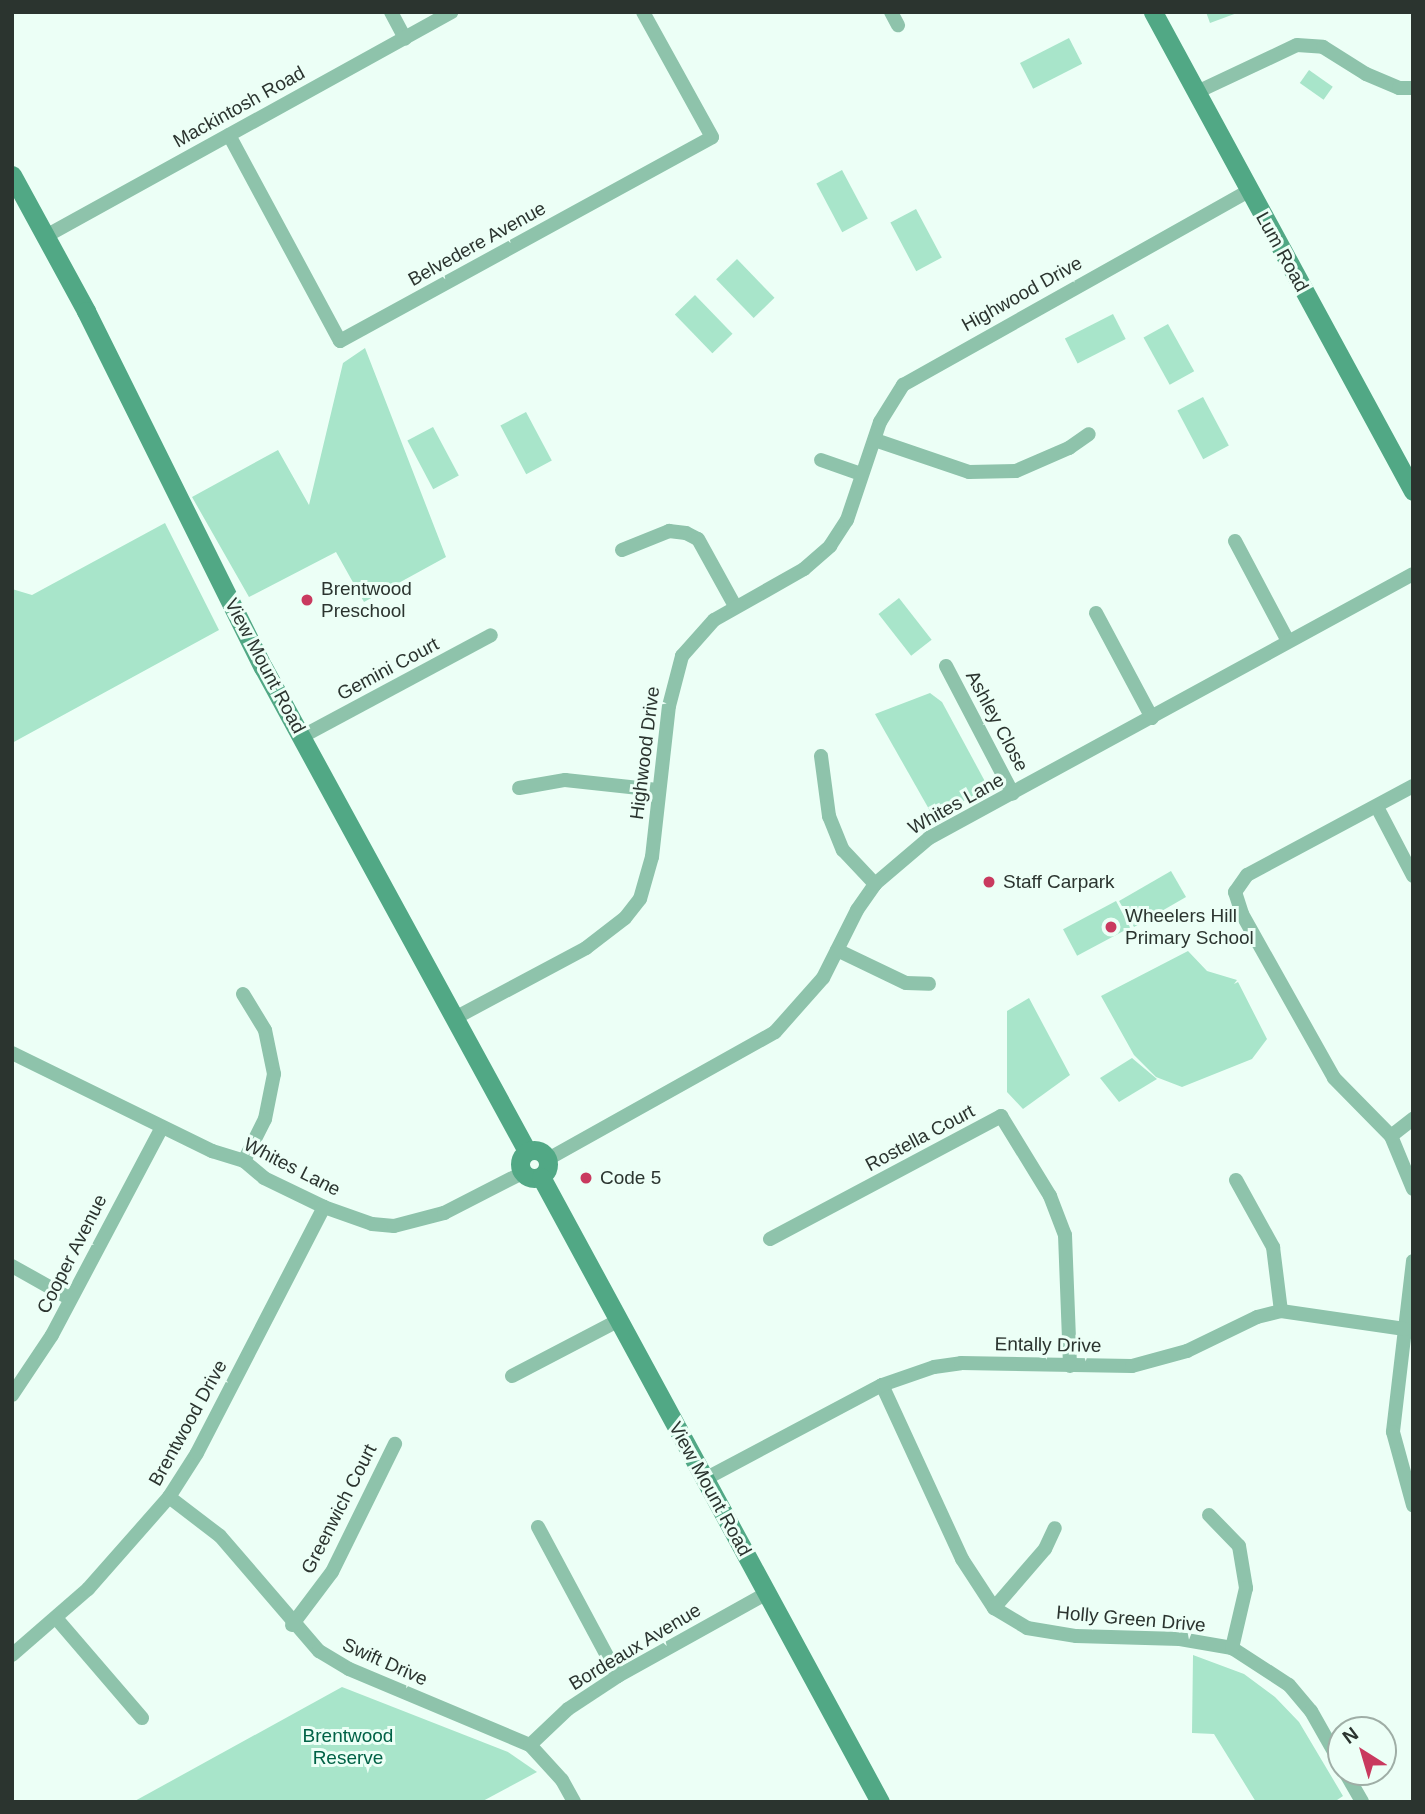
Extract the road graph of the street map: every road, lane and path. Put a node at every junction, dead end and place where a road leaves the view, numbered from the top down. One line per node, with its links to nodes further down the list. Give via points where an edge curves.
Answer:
1 (391, 12): 5 (street)
2 (451, 12): 5 (street, Mackintosh Road)
3 (643, 12): 8 (street, Belvedere Avenue, via 712,137 340,341)
4 (1153, 12): 7 (street, Lum Road)
5 (405, 38): 8 (street, Mackintosh Road)
6 (1413, 88): 7 (street, via 1399,88 1366,74 1323,47 1297,45)
7 (1197, 92): 10 (street, Lum Road)
8 (229, 135): 11 (street, Mackintosh Road)
9 (12, 175): 11 (street, View Mount Road)
10 (1248, 191): 13 (street, Highwood Drive, via 922,372 891,399); 16 (street, Lum Road)
11 (46, 236): 26 (street, View Mount Road, via 231,606)
12 (1088, 434): 13 (street, via 1069,449 1016,471 969,472)
13 (876, 440): 15 (street, Highwood Drive)
14 (821, 460): 15 (street)
15 (861, 474): 20 (street, Highwood Drive, via 847,520 830,546 804,569)
16 (1413, 491)
17 (1234, 541): 23 (street)
18 (622, 551): 20 (street, via 669,531 698,538)
19 (1413, 574): 23 (street, Whites Lane)
20 (736, 606): 30 (street, Highwood Drive, via 714,620 682,656 674,678)
21 (1096, 613): 25 (street)
22 (491, 635): 26 (street, Gemini Court)
23 (1288, 641): 25 (street, Whites Lane)
24 (946, 666): 31 (street, Ashley Close)
25 (1152, 718): 31 (street, Whites Lane)
26 (303, 736): 38 (street, View Mount Road)
27 (821, 755): 34 (street, via 829,816 843,850)
28 (1413, 786): 32 (street)
29 (519, 788): 30 (street, via 565,780)
30 (657, 790): 38 (street, Highwood Drive, via 648,878 625,918 586,948)
31 (1013, 794): 34 (street, Whites Lane, via 929,838)
32 (1377, 807): 33 (street); 42 (street, via 1247,875 1235,892 1242,914 1334,1078)
33 (1413, 876)
34 (875, 884): 35 (street, Whites Lane)
35 (837, 950): 36 (street, via 906,983); 44 (street, Whites Lane, via 807,1000 766,1039)
36 (929, 984)
37 (243, 995): 43 (street, via 265,1030 274,1074 265,1119)
38 (455, 1018): 44 (street, View Mount Road, via 527,1152 540,1151)
39 (12, 1053): 41 (street, Whites Lane)
40 (1413, 1119): 42 (street)
41 (162, 1127): 43 (street, Whites Lane); 51 (street, Cooper Avenue)
42 (1391, 1136): 46 (street)
43 (244, 1161): 47 (street, Whites Lane, via 264,1178)
44 (537, 1170): 47 (street, Whites Lane, via 444,1213 394,1226 372,1224); 53 (street, View Mount Road)
45 (1236, 1180): 52 (street, via 1273,1247)
46 (1413, 1189)
47 (324, 1207): 62 (street, Brentwood Drive, via 197,1453)
48 (770, 1239): 56 (street, Rostella Court, via 1001,1116 1050,1196 1065,1235)
49 (1413, 1261): 54 (street)
50 (12, 1266): 51 (street)
51 (69, 1298): 59 (street, Cooper Avenue, via 52,1335)
52 (1281, 1311): 54 (street); 56 (street, Entally Drive, via 1159,1360 1132,1366)
53 (619, 1320): 57 (street); 61 (street, View Mount Road)
54 (1405, 1329): 55 (street)
55 (1407, 1359): 63 (street, via 1393,1432)
56 (1070, 1366): 58 (street, Entally Drive, via 961,1363)
57 (512, 1376)
58 (882, 1385): 61 (street, Entally Drive); 68 (street, Holly Green Drive, via 976,1588)
59 (12, 1395)
60 (395, 1444): 70 (street, Greenwich Court, via 332,1572)
61 (705, 1479): 67 (street, View Mount Road)
62 (169, 1497): 69 (street, Brentwood Drive, via 111,1567); 70 (street, Swift Drive, via 220,1536)
63 (1413, 1504)
64 (1209, 1515): 72 (street, via 1239,1546 1245,1578)
65 (538, 1527): 73 (street)
66 (1055, 1528): 68 (street, via 1045,1549)
67 (767, 1593): 73 (street, Bordeaux Avenue); 79 (street, View Mount Road)
68 (994, 1608): 72 (street, Holly Green Drive, via 1027,1628 1180,1639)
69 (56, 1618): 71 (street, Brentwood Drive); 74 (street)
70 (292, 1625): 76 (street, Swift Drive, via 319,1651 349,1669)
71 (15, 1646)
72 (1232, 1648): 75 (street, Holly Green Drive, via 1289,1685)
73 (618, 1676): 76 (street, Bordeaux Avenue, via 568,1709)
74 (142, 1718)
75 (1327, 1739)
76 (530, 1745): 78 (street, Swift Drive, via 562,1780)
77 (1353, 1786): 80 (street)
78 (574, 1802)
79 (880, 1802)
80 (1362, 1802)

